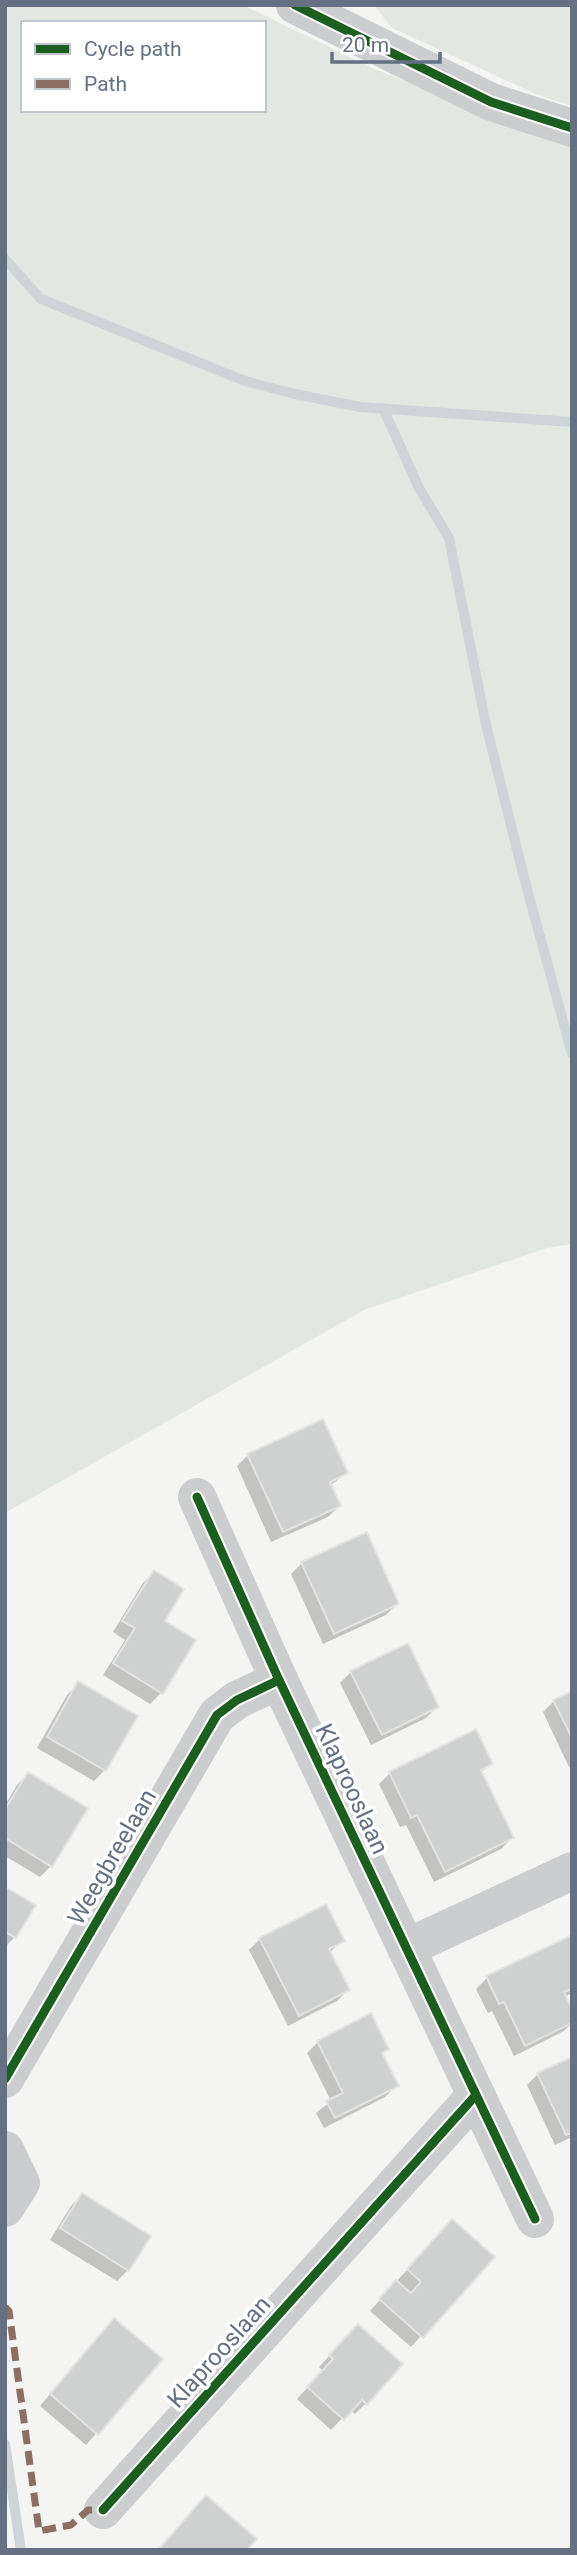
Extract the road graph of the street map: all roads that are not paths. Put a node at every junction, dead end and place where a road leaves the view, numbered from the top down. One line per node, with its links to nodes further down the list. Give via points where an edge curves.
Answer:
1 (295, 5): 2 (street, via 491,102)
2 (572, 128)
3 (197, 1497): 4 (street, Klaprooslaan)
4 (279, 1680): 6 (street, Klaprooslaan); 7 (street, Weegbreelaan, via 217,1714)
5 (572, 1871): 6 (street)
6 (406, 1948): 8 (street, Klaprooslaan)
7 (5, 2079)
8 (476, 2095): 11 (street, Klaprooslaan); 12 (street, Klaprooslaan)
9 (5, 2150): 10 (street, via 21,2183)
10 (5, 2208)
11 (535, 2219)
12 (103, 2510)

